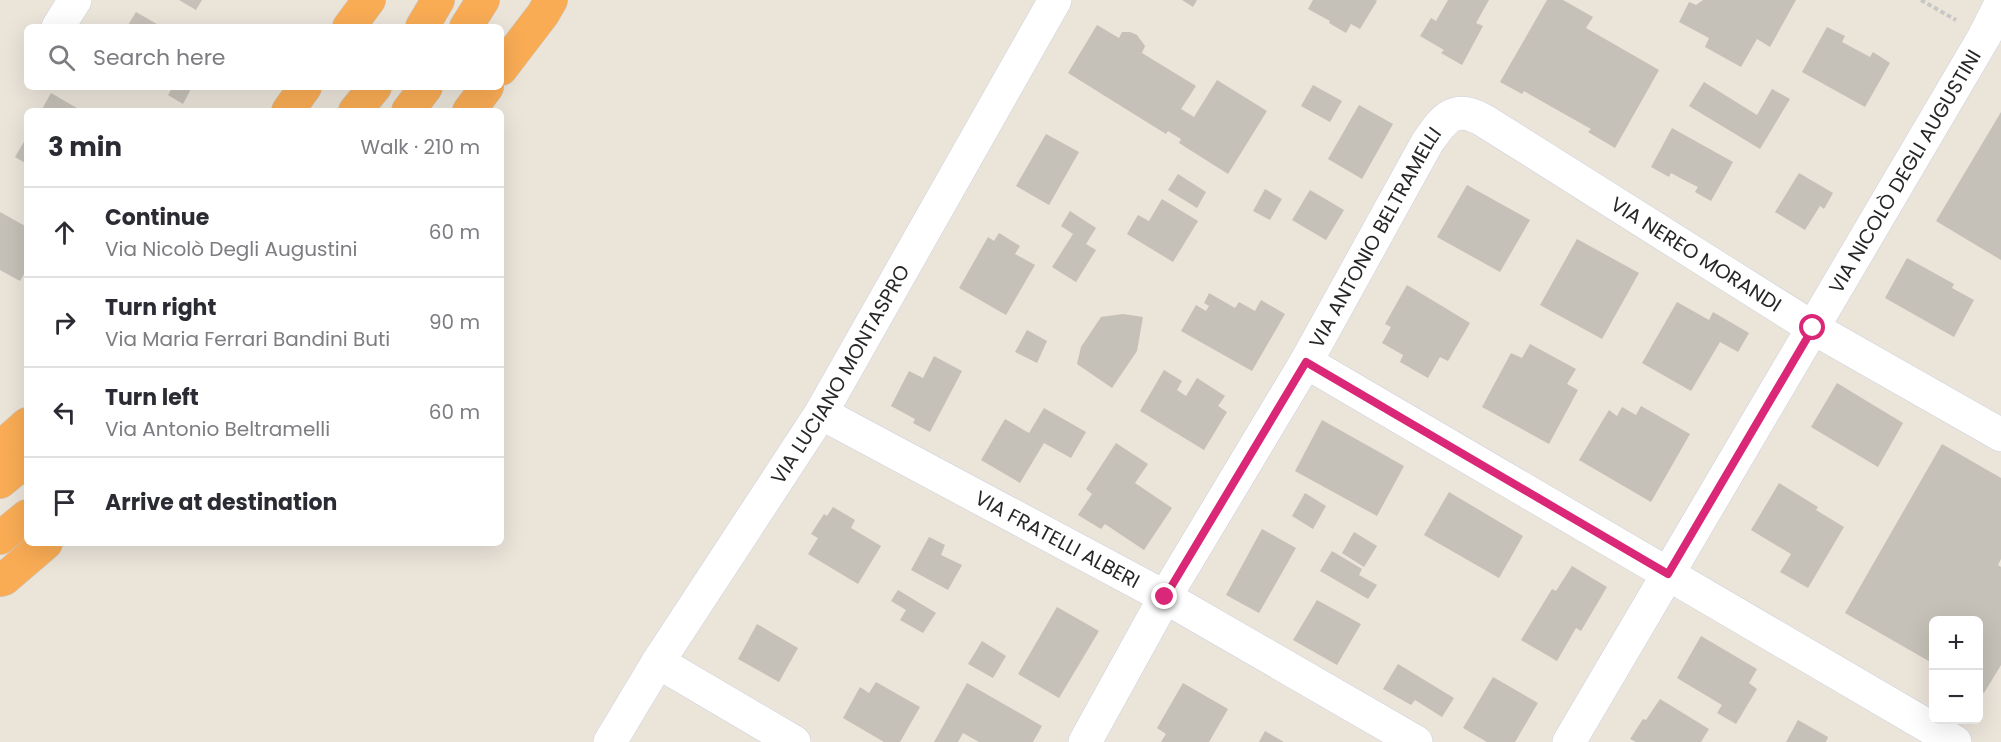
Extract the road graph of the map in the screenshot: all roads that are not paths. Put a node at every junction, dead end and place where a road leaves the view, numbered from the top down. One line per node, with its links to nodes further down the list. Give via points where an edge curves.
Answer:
1 (75, 0): 8 (street)
2 (369, 0): 9 (highway)
3 (438, 0): 10 (highway)
4 (483, 0): 11 (highway)
5 (551, 0): 12 (highway)
6 (1055, 0): 24 (street, VIA LUCIANO MONTASPRO)
7 (2001, 3): 22 (street, VIA NICOLÒ DEGLI AUGUSTINI)
8 (60, 24)
9 (351, 24)
10 (424, 24)
11 (468, 24)
12 (504, 65)
13 (303, 90): 17 (highway)
14 (372, 90): 18 (highway)
15 (424, 90): 19 (highway)
16 (485, 90): 20 (highway)
17 (290, 108)
18 (358, 108)
19 (410, 108)
20 (471, 108)
21 (1456, 112): 22 (street, VIA NEREO MORANDI, via 1483,120); 23 (street, VIA ANTONIO BELTRAMELLI, via 1440,124 1427,143)
22 (1813, 328): 26 (street, VIA NEREO MORANDI); 33 (street, VIA NICOLÒ DEGLI AUGUSTINI)
23 (1306, 362): 33 (street); 35 (street, VIA ANTONIO BELTRAMELLI)
24 (821, 414): 35 (street, VIA FRATELLI ALBERI); 36 (street, VIA LUCIANO MONTASPRO)
25 (24, 427): 27 (highway)
26 (2001, 435)
27 (0, 448)
28 (24, 462): 29 (highway)
29 (0, 482)
30 (24, 518): 31 (highway)
31 (0, 538)
32 (42, 546): 34 (highway)
33 (1668, 574): 41 (street, VIA NICOLÒ DEGLI AUGUSTINI); 42 (street)
34 (0, 580)
35 (1165, 597): 39 (street, VIA ANTONIO BELTRAMELLI); 40 (street, VIA FRATELLI ALBERI)
36 (658, 662): 37 (street, VIA LUCIANO MONTASPRO); 38 (street)
37 (610, 742)
38 (794, 742)
39 (1085, 742)
40 (1416, 742)
41 (1569, 742)
42 (1955, 742)

